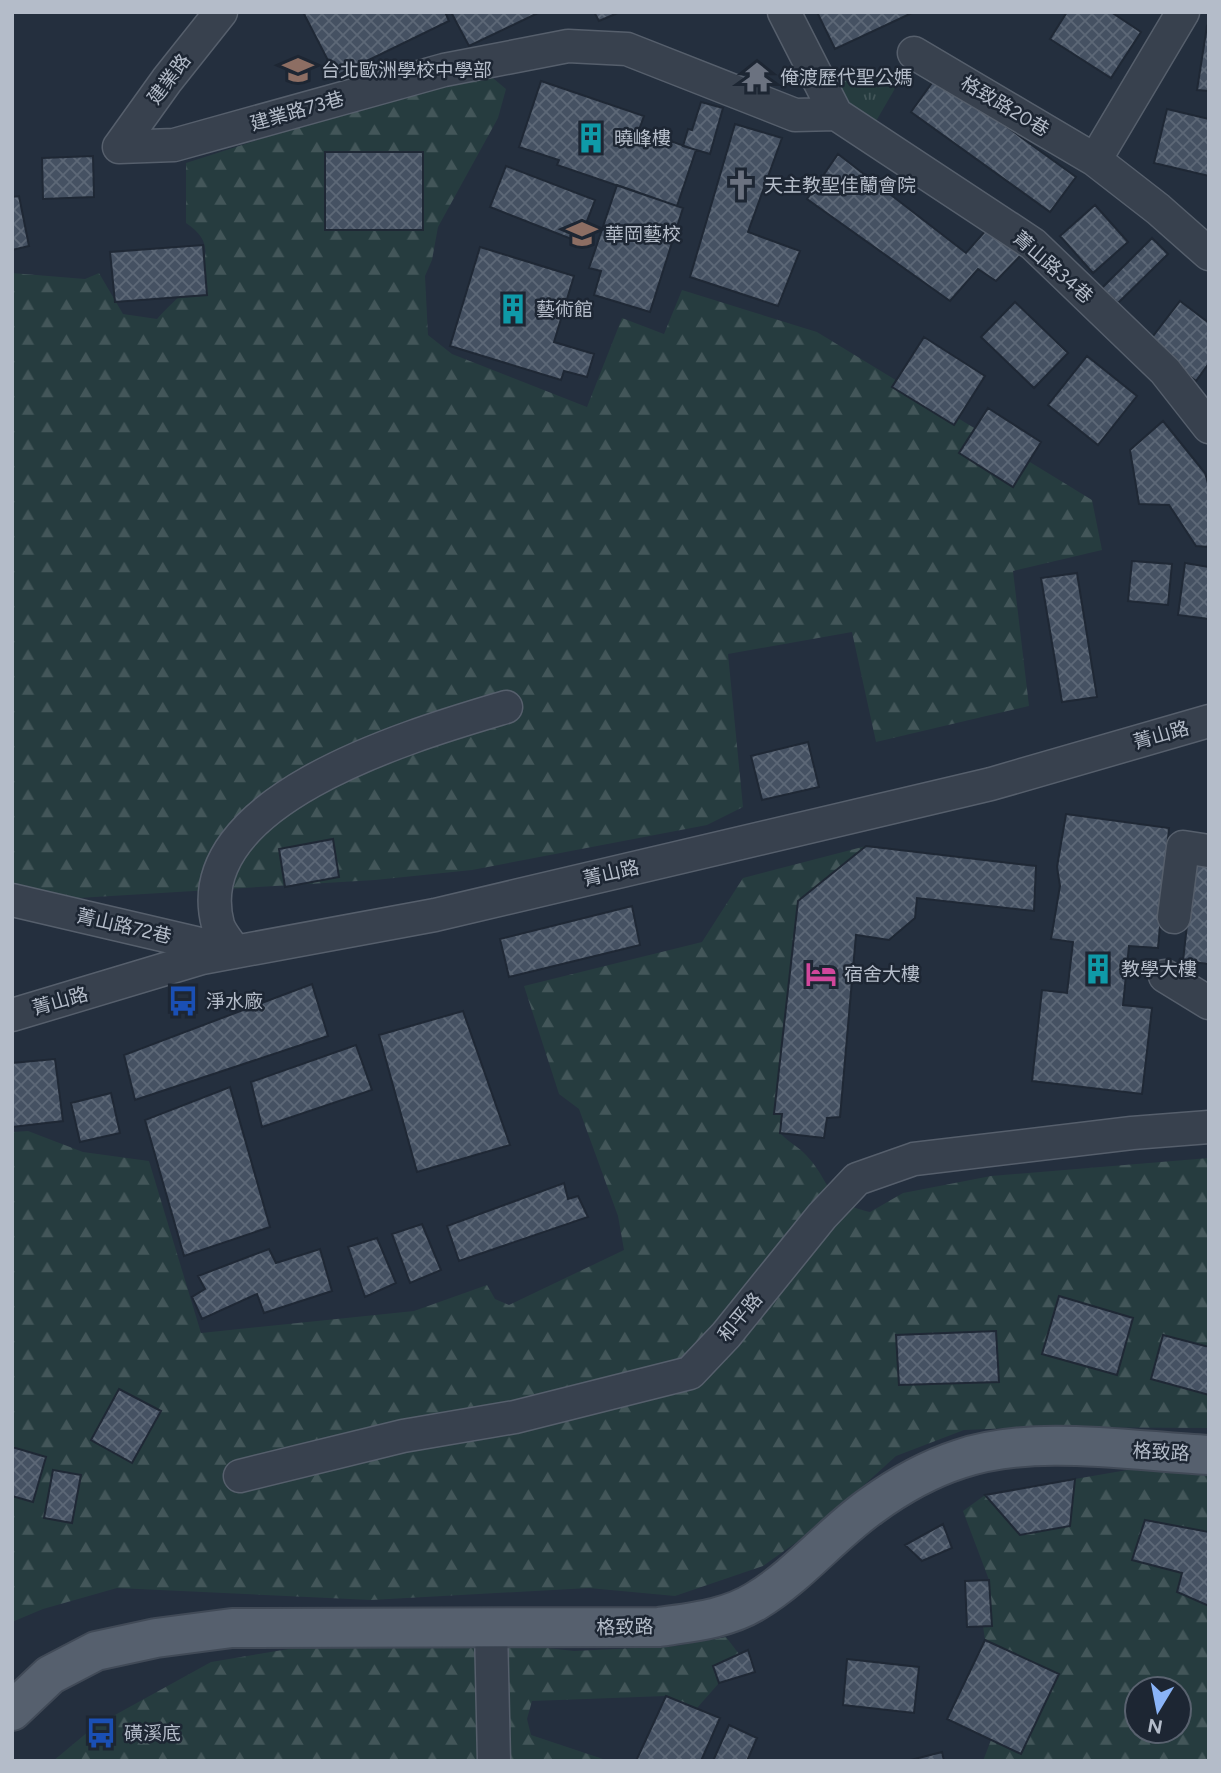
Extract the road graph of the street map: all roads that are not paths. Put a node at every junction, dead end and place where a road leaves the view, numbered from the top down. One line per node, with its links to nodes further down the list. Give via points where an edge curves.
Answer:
1 (221, 12): 6 (street, 建業路)
2 (784, 12): 5 (street)
3 (1183, 12): 7 (street)
4 (914, 52): 7 (street, 格致路20巷)
5 (836, 114): 6 (street, 建業路73巷, via 795,115 627,49 568,46 444,70 174,145); 9 (street, 菁山路34巷, via 1033,244 1165,371)
6 (119, 147)
7 (1095, 160): 8 (street, 格致路20巷)
8 (1209, 254)
9 (1209, 427)
10 (506, 707): 15 (street, via 363,756 289,793 261,814 234,844 214,887 218,927)
11 (1209, 721): 15 (street, 菁山路, via 991,784 435,915)
12 (1209, 851): 14 (street, via 1183,847)
13 (12, 900): 15 (street, 菁山路72巷)
14 (1174, 917)
15 (235, 952): 18 (street, 菁山路)
16 (1165, 976): 17 (street)
17 (1209, 1003)
18 (12, 1015)
19 (1209, 1127): 21 (street, 和平路, via 914,1159 857,1180 690,1373 515,1417 403,1436)
20 (1209, 1455): 22 (main road, 格致路, via 1045,1446 1000,1449 959,1459 920,1476 870,1506 795,1574 755,1602 717,1619 659,1627)
21 (240, 1476)
22 (491, 1628): 23 (main road, 格致路, via 232,1628 156,1638 96,1651 50,1675); 24 (street)
23 (12, 1711)
24 (494, 1761)

